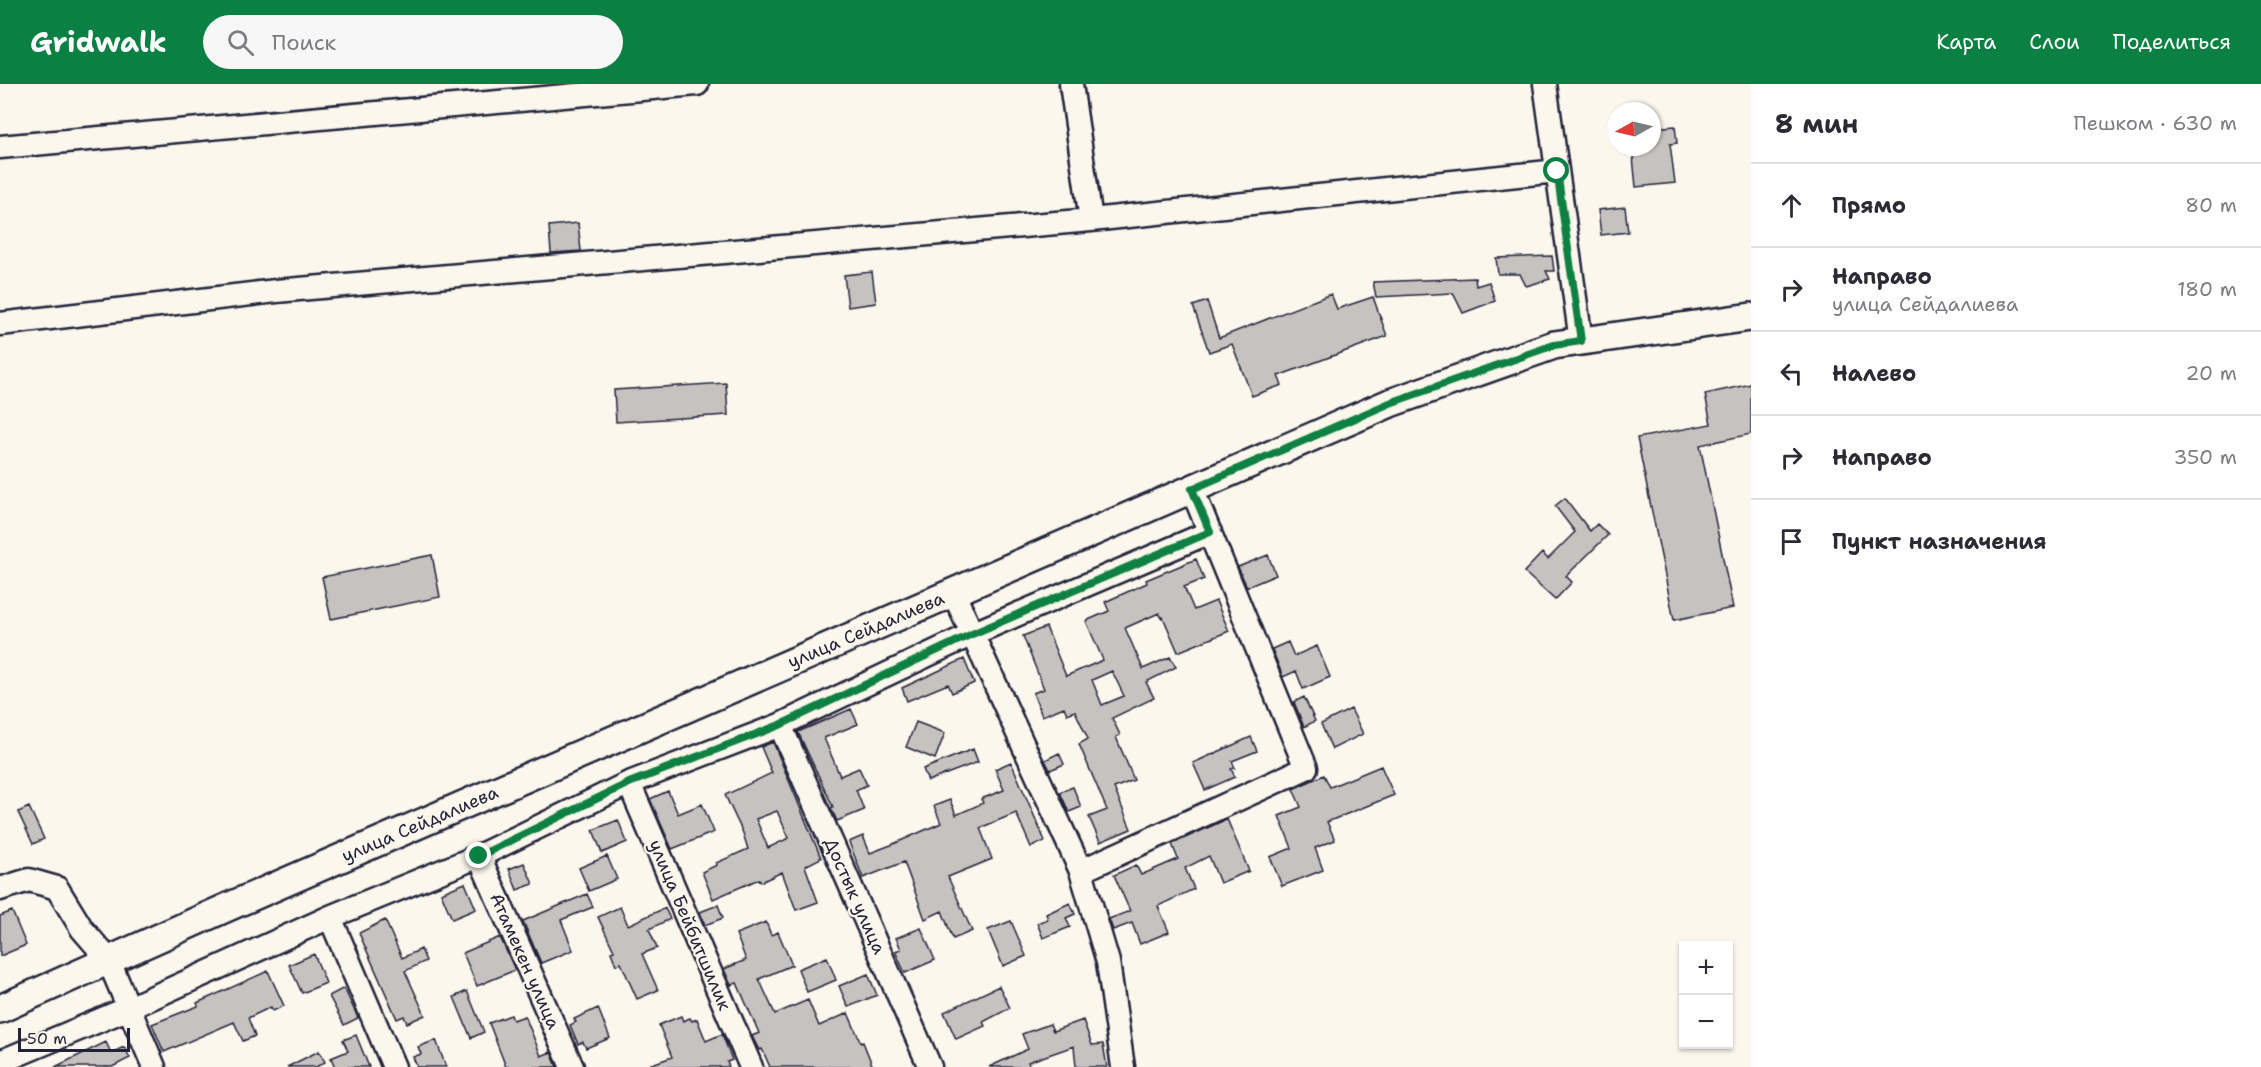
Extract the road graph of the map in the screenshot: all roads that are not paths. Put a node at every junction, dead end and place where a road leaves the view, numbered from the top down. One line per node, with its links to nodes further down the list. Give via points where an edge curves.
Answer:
1 (697, 84): 4 (street)
2 (1071, 84): 6 (street)
3 (1545, 84): 5 (street)
4 (0, 147)
5 (1557, 171): 6 (street); 9 (street)
6 (1091, 220): 8 (street, via 276,291)
7 (1751, 317): 9 (main road, улица Сейдалиева)
8 (0, 324)
9 (1581, 341): 10 (main road, улица Сейдалиева, via 1554,345 1390,403)
10 (1192, 489): 11 (street); 12 (main road, улица Сейдалиева)
11 (1210, 532): 13 (street); 17 (street, via 1306,768)
12 (953, 592): 13 (street); 20 (main road, улица Сейдалиева)
13 (972, 634): 14 (street); 17 (street)
14 (780, 725): 15 (street); 28 (street, Достык улица)
15 (629, 783): 16 (street); 27 (street, улица Бейбитшилик)
16 (479, 856): 19 (street); 26 (street, Атамекен улица)
17 (1081, 871): 29 (street, via 1108,962)
18 (0, 889): 20 (street, via 29,880 57,888 82,929)
19 (330, 917): 21 (street); 25 (street)
20 (108, 959): 21 (street); 22 (main road, улица Сейдалиева)
21 (129, 1008): 23 (street); 24 (street)
22 (0, 1009)
23 (0, 1062)
24 (154, 1067)
25 (394, 1067)
26 (572, 1067)
27 (751, 1067)
28 (930, 1067)
29 (1123, 1067)

